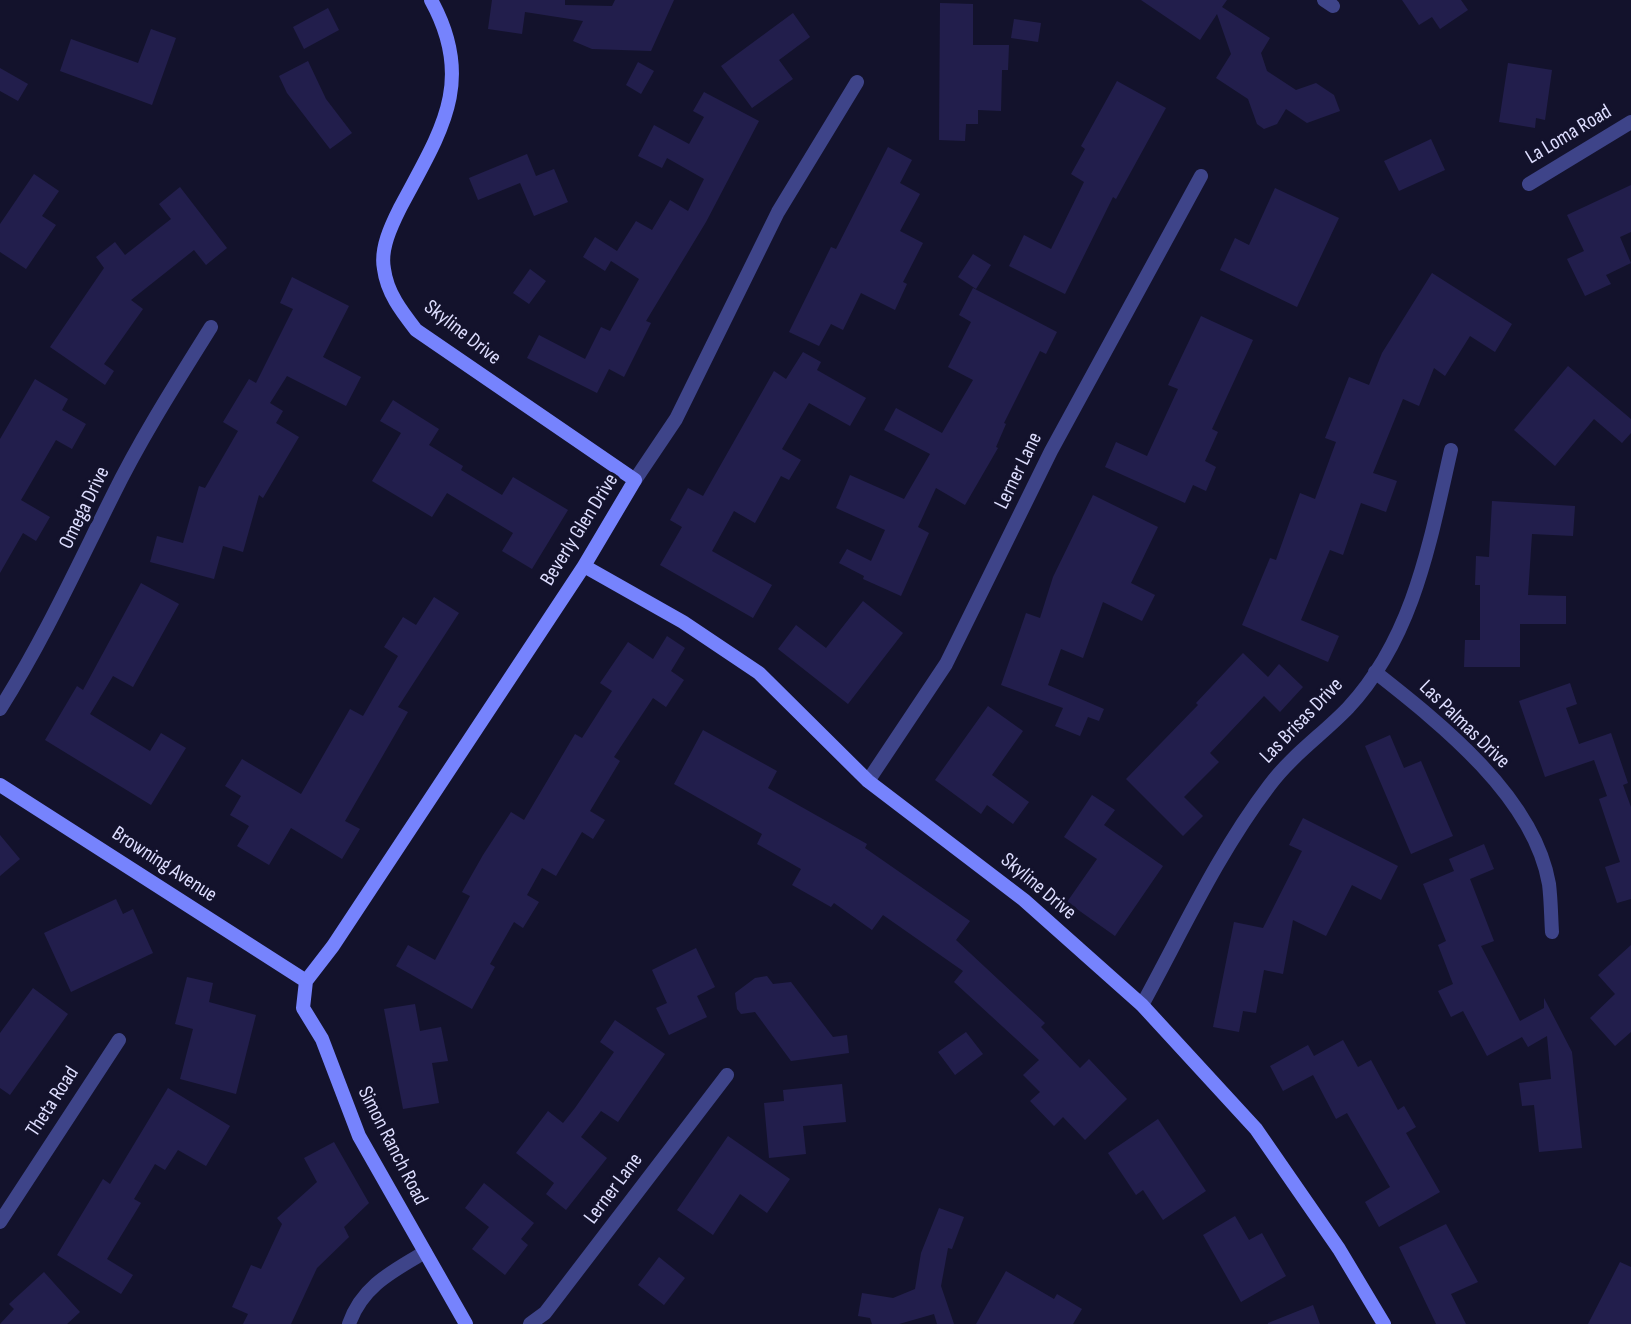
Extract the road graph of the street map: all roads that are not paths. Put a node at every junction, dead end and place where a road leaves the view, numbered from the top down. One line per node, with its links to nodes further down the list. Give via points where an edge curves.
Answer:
1 (431, 0): 8 (street, Skyline Drive, via 452,56 454,79 440,135 385,247 383,268 390,290 401,311 426,337)
2 (857, 82): 8 (street, Beverly Glen Drive, via 778,212 676,419)
3 (1631, 122): 5 (street, La Loma Road)
4 (1201, 176): 12 (street, Lerner Lane, via 1051,451 946,664)
5 (1529, 184)
6 (211, 327): 11 (street, Omega Drive, via 159,411 29,664)
7 (1451, 450): 10 (street, Las Brisas Drive, via 1420,581 1403,624)
8 (635, 480): 9 (street, Beverly Glen Drive)
9 (584, 566): 12 (street, Skyline Drive, via 683,622 759,673); 15 (street, Beverly Glen Drive)
10 (1375, 672): 14 (street, Las Palmas Drive, via 1465,749 1530,832 1548,883); 16 (street, Las Brisas Drive, via 1348,707 1270,784 1232,841)
11 (0, 709)
12 (868, 781): 16 (street, Skyline Drive, via 1024,900)
13 (0, 785): 15 (street, Browning Avenue)
14 (1552, 932)
15 (306, 981): 20 (street, Simon Ranch Road, via 303,1008 322,1039 359,1136)
16 (1142, 1005): 24 (street, Skyline Drive, via 1256,1129 1339,1249)
17 (119, 1040): 19 (street, Theta Road)
18 (727, 1074): 23 (street, Lerner Lane, via 545,1313)
19 (0, 1222)
20 (425, 1252): 21 (street, via 369,1288); 22 (street, Simon Ranch Road)
21 (349, 1324)
22 (466, 1324)
23 (530, 1324)
24 (1384, 1324)

